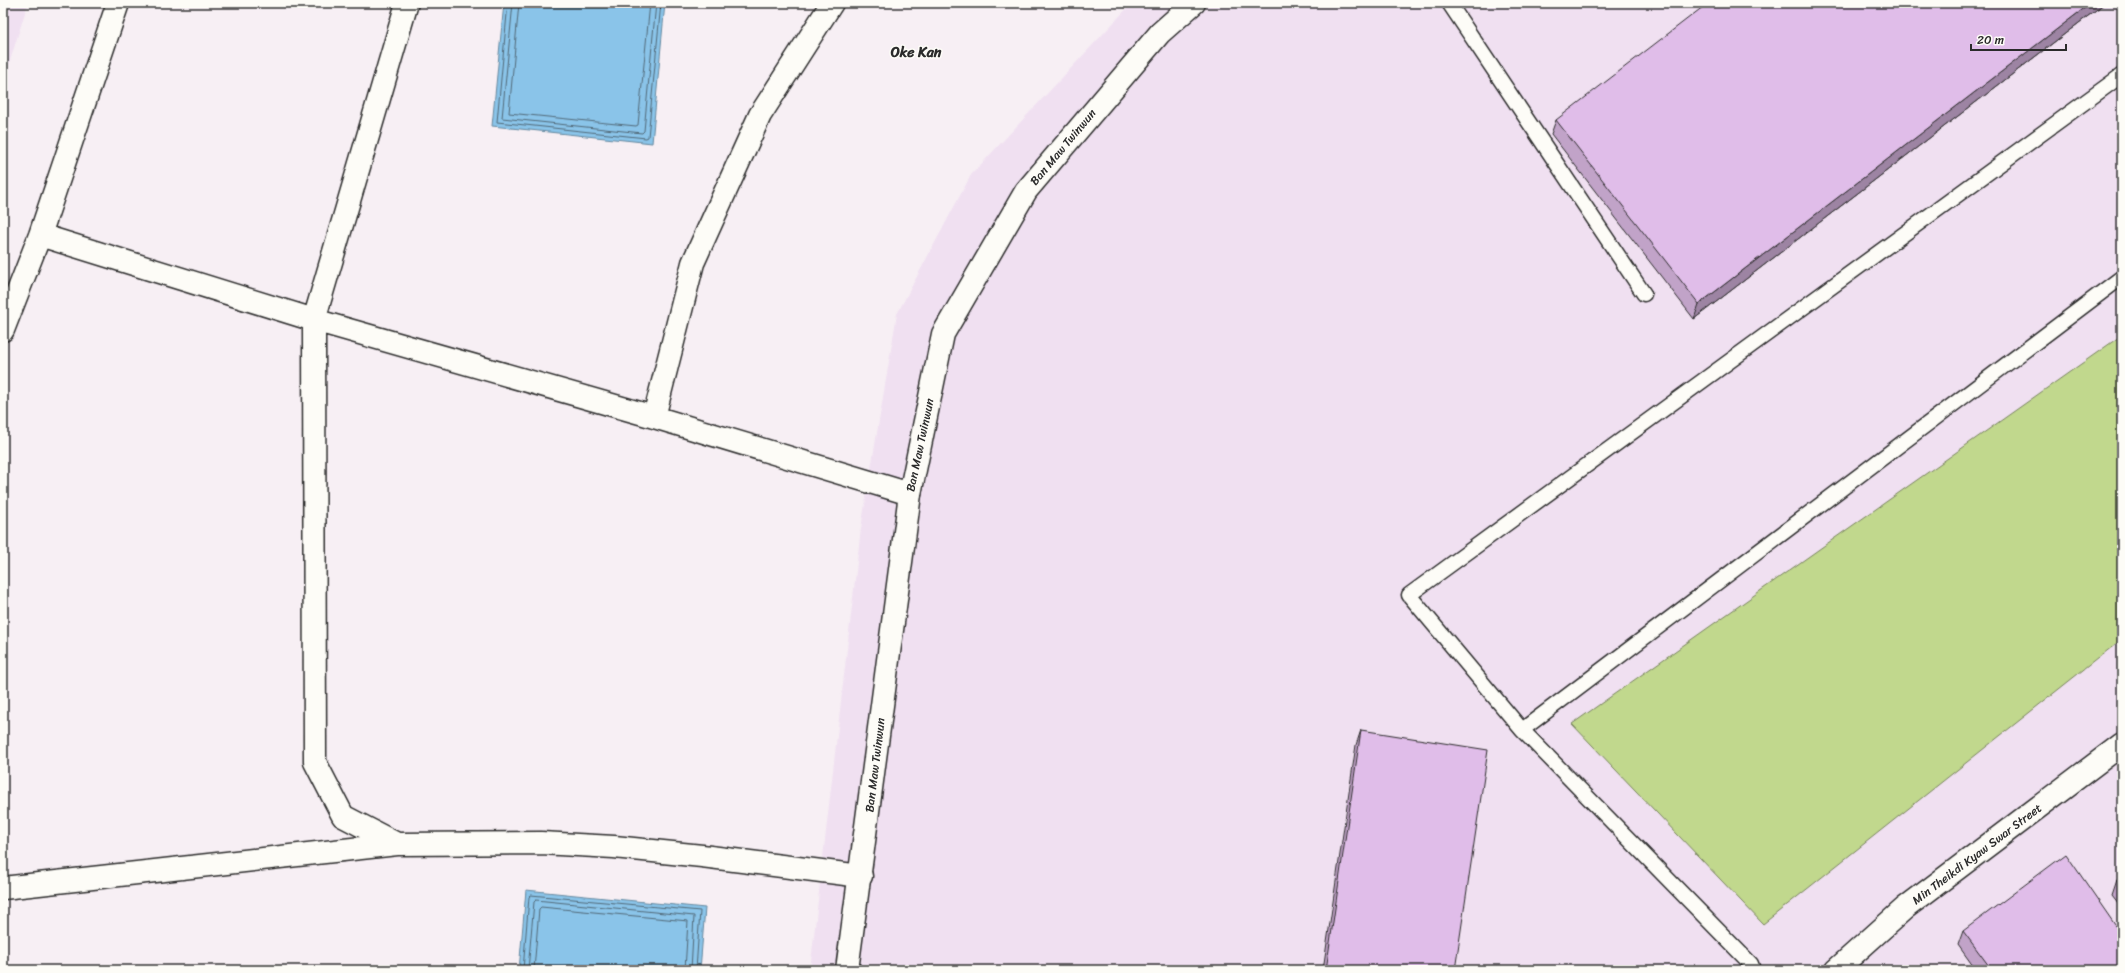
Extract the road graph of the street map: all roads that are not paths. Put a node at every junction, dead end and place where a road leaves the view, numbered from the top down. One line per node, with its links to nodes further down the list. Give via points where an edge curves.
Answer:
1 (118, 3): 7 (street)
2 (407, 3): 10 (street)
3 (832, 3): 12 (street, via 760,115 693,263)
4 (1194, 3): 13 (street, Ban Maw Twinwun, via 1160,33 1026,191 943,334)
5 (1450, 3): 9 (lane)
6 (2122, 75): 14 (lane, via 1409,595)
7 (40, 235): 10 (street); 11 (street)
8 (2122, 277): 14 (lane)
9 (1644, 294)
10 (314, 320): 12 (street); 16 (street, via 315,762 343,816)
11 (3, 329)
12 (654, 417): 13 (street)
13 (910, 494): 17 (street, Ban Maw Twinwun)
14 (1522, 730): 20 (lane)
15 (2122, 744): 21 (street, Min Theikdi Kyaw Swar Street, via 1905,908)
16 (397, 844): 17 (street, via 541,843 614,847); 18 (street)
17 (861, 876): 19 (street, Ban Maw Twinwun)
18 (3, 888)
19 (847, 970)
20 (1753, 970)
21 (1836, 970)

